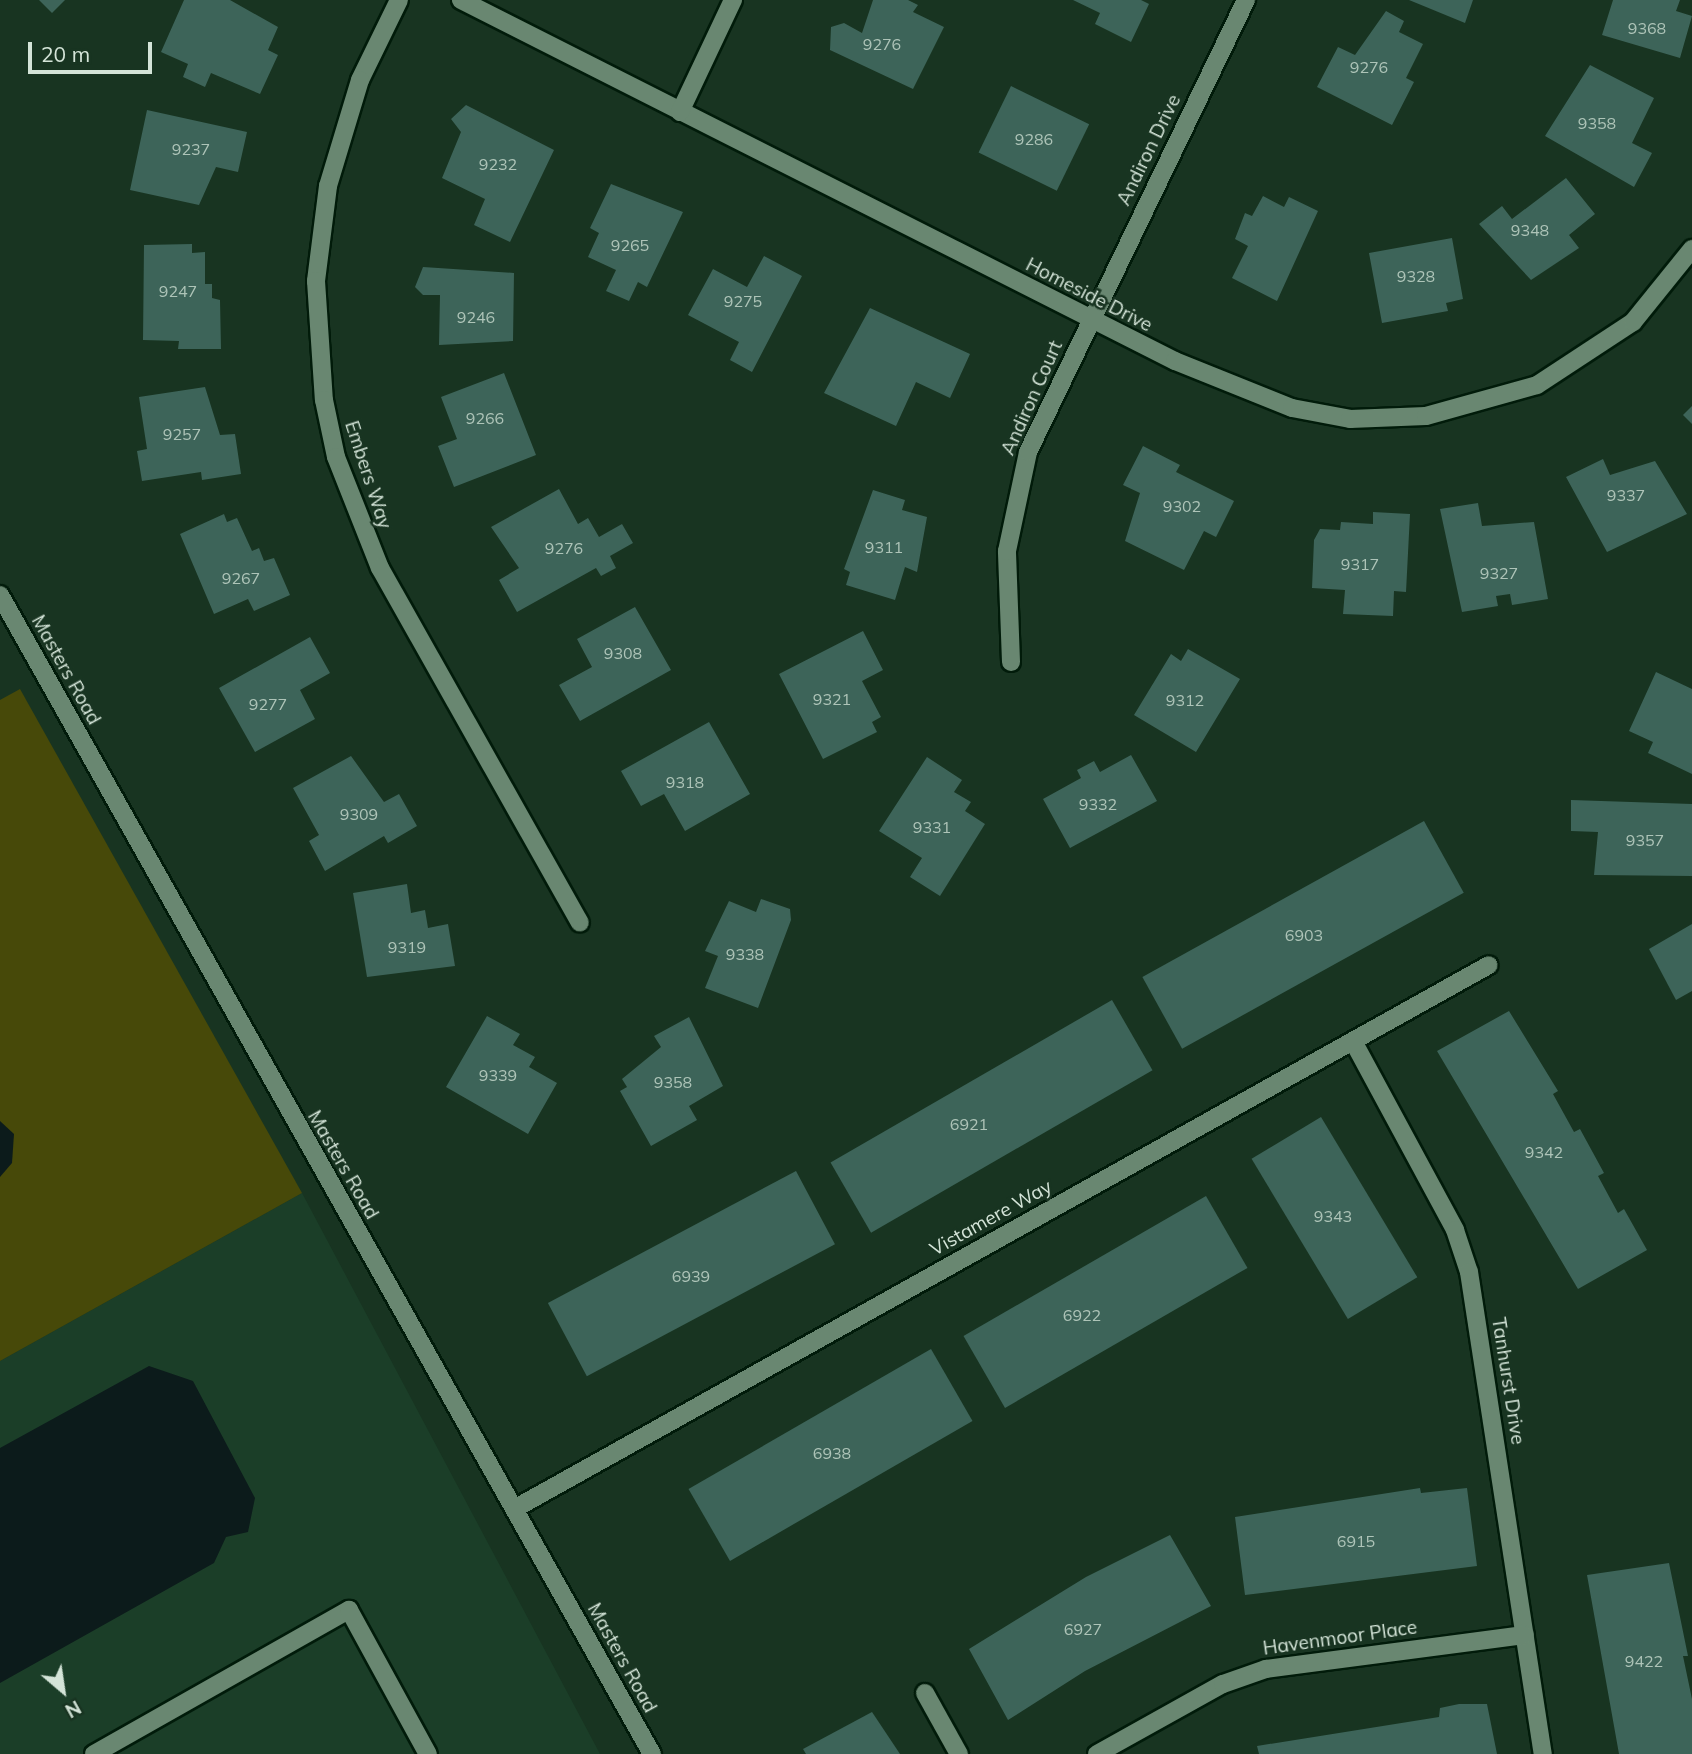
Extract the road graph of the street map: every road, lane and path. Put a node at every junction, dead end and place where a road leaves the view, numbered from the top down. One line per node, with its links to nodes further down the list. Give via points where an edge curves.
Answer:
1 (399, 0): 10 (street, Embers Way, via 360,80 328,186 316,281 324,400 336,457 380,568)
2 (461, 0): 5 (street, Homeside Drive)
3 (733, 0): 5 (street)
4 (1246, 0): 7 (street, Andiron Drive)
5 (680, 112): 7 (street, Homeside Drive)
6 (1692, 250): 7 (street, Homeside Drive, via 1633,322 1587,358 1537,385 1426,416 1350,419 1274,404)
7 (1090, 318): 9 (street, Andiron Court, via 1035,433 1017,492 1005,591)
8 (0, 595): 13 (street, Masters Road)
9 (1011, 662)
10 (580, 923)
11 (1489, 965): 12 (street, Vistamere Way)
12 (1353, 1041): 13 (street, Vistamere Way); 14 (street, Tanhurst Drive, via 1451,1221 1469,1272)
13 (514, 1508): 18 (street, Masters Road)
14 (1525, 1635): 20 (street, Havenmoor Place, via 1266,1669 1223,1684); 21 (street, Tanhurst Drive)
15 (925, 1693): 19 (street)
16 (94, 1754): 17 (street, via 349,1610)
17 (428, 1754)
18 (652, 1754)
19 (960, 1754)
20 (1097, 1754)
21 (1543, 1754)

